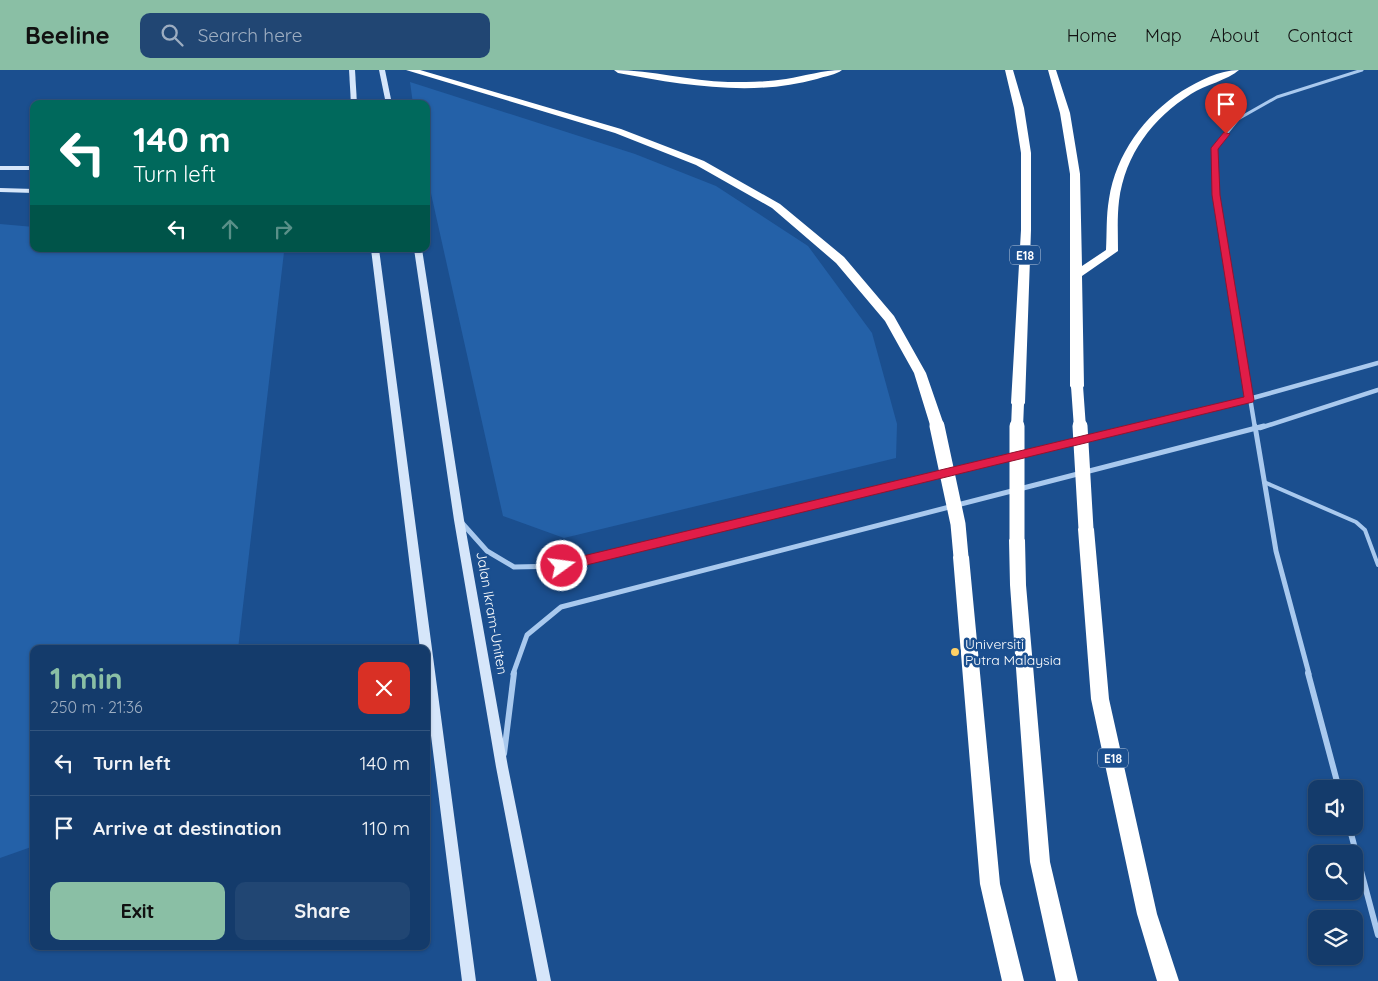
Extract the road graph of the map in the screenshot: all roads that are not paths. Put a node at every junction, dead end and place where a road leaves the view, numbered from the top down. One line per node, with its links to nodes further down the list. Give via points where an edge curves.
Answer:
1 (352, 70): 10 (main road)
2 (382, 70): 11 (main road)
3 (410, 70): 34 (highway, bridge, via 618,132 700,163 776,206 840,260 890,319 920,373 937,425 958,524 990,884)
4 (618, 70): 5 (highway, via 694,84 740,85 782,82)
5 (838, 70)
6 (1009, 70): 35 (highway, E18, bridge, via 1026,153 1026,230 1016,436 1018,585 1040,862)
7 (1052, 70): 18 (highway, E18, via 1065,112 1075,174)
8 (1235, 70): 18 (highway, via 1184,93 1156,114 1138,135 1115,195 1112,251)
9 (1362, 70): 21 (street, via 1277,97 1238,119 1214,148 1216,195)
10 (354, 100)
11 (388, 100)
12 (0, 168): 13 (main road)
13 (30, 168)
14 (0, 190): 15 (main road)
15 (30, 191)
16 (375, 252): 26 (main road)
17 (418, 252): 24 (main road, Jalan Ikram-Uniten)
18 (1076, 274): 36 (highway, E18, bridge, via 1077,386 1100,699 1147,914)
19 (1378, 362): 21 (street)
20 (1378, 390): 22 (street)
21 (1249, 400): 22 (street); 24 (street, via 562,566 514,567 487,551)
22 (1254, 429): 23 (street); 28 (street, via 560,607 527,635 514,670)
23 (1264, 482): 25 (lane, via 1356,522 1365,530); 29 (street, via 1276,550)
24 (460, 520): 28 (main road, Jalan Ikram-Uniten)
25 (1378, 565)
26 (425, 645)
27 (430, 681): 32 (main road)
28 (502, 767): 33 (main road, Jalan Ikram-Uniten)
29 (1337, 780)
30 (1351, 835): 31 (street)
31 (1378, 934)
32 (468, 981)
33 (544, 981)
34 (1013, 981)
35 (1068, 981)
36 (1168, 981)

